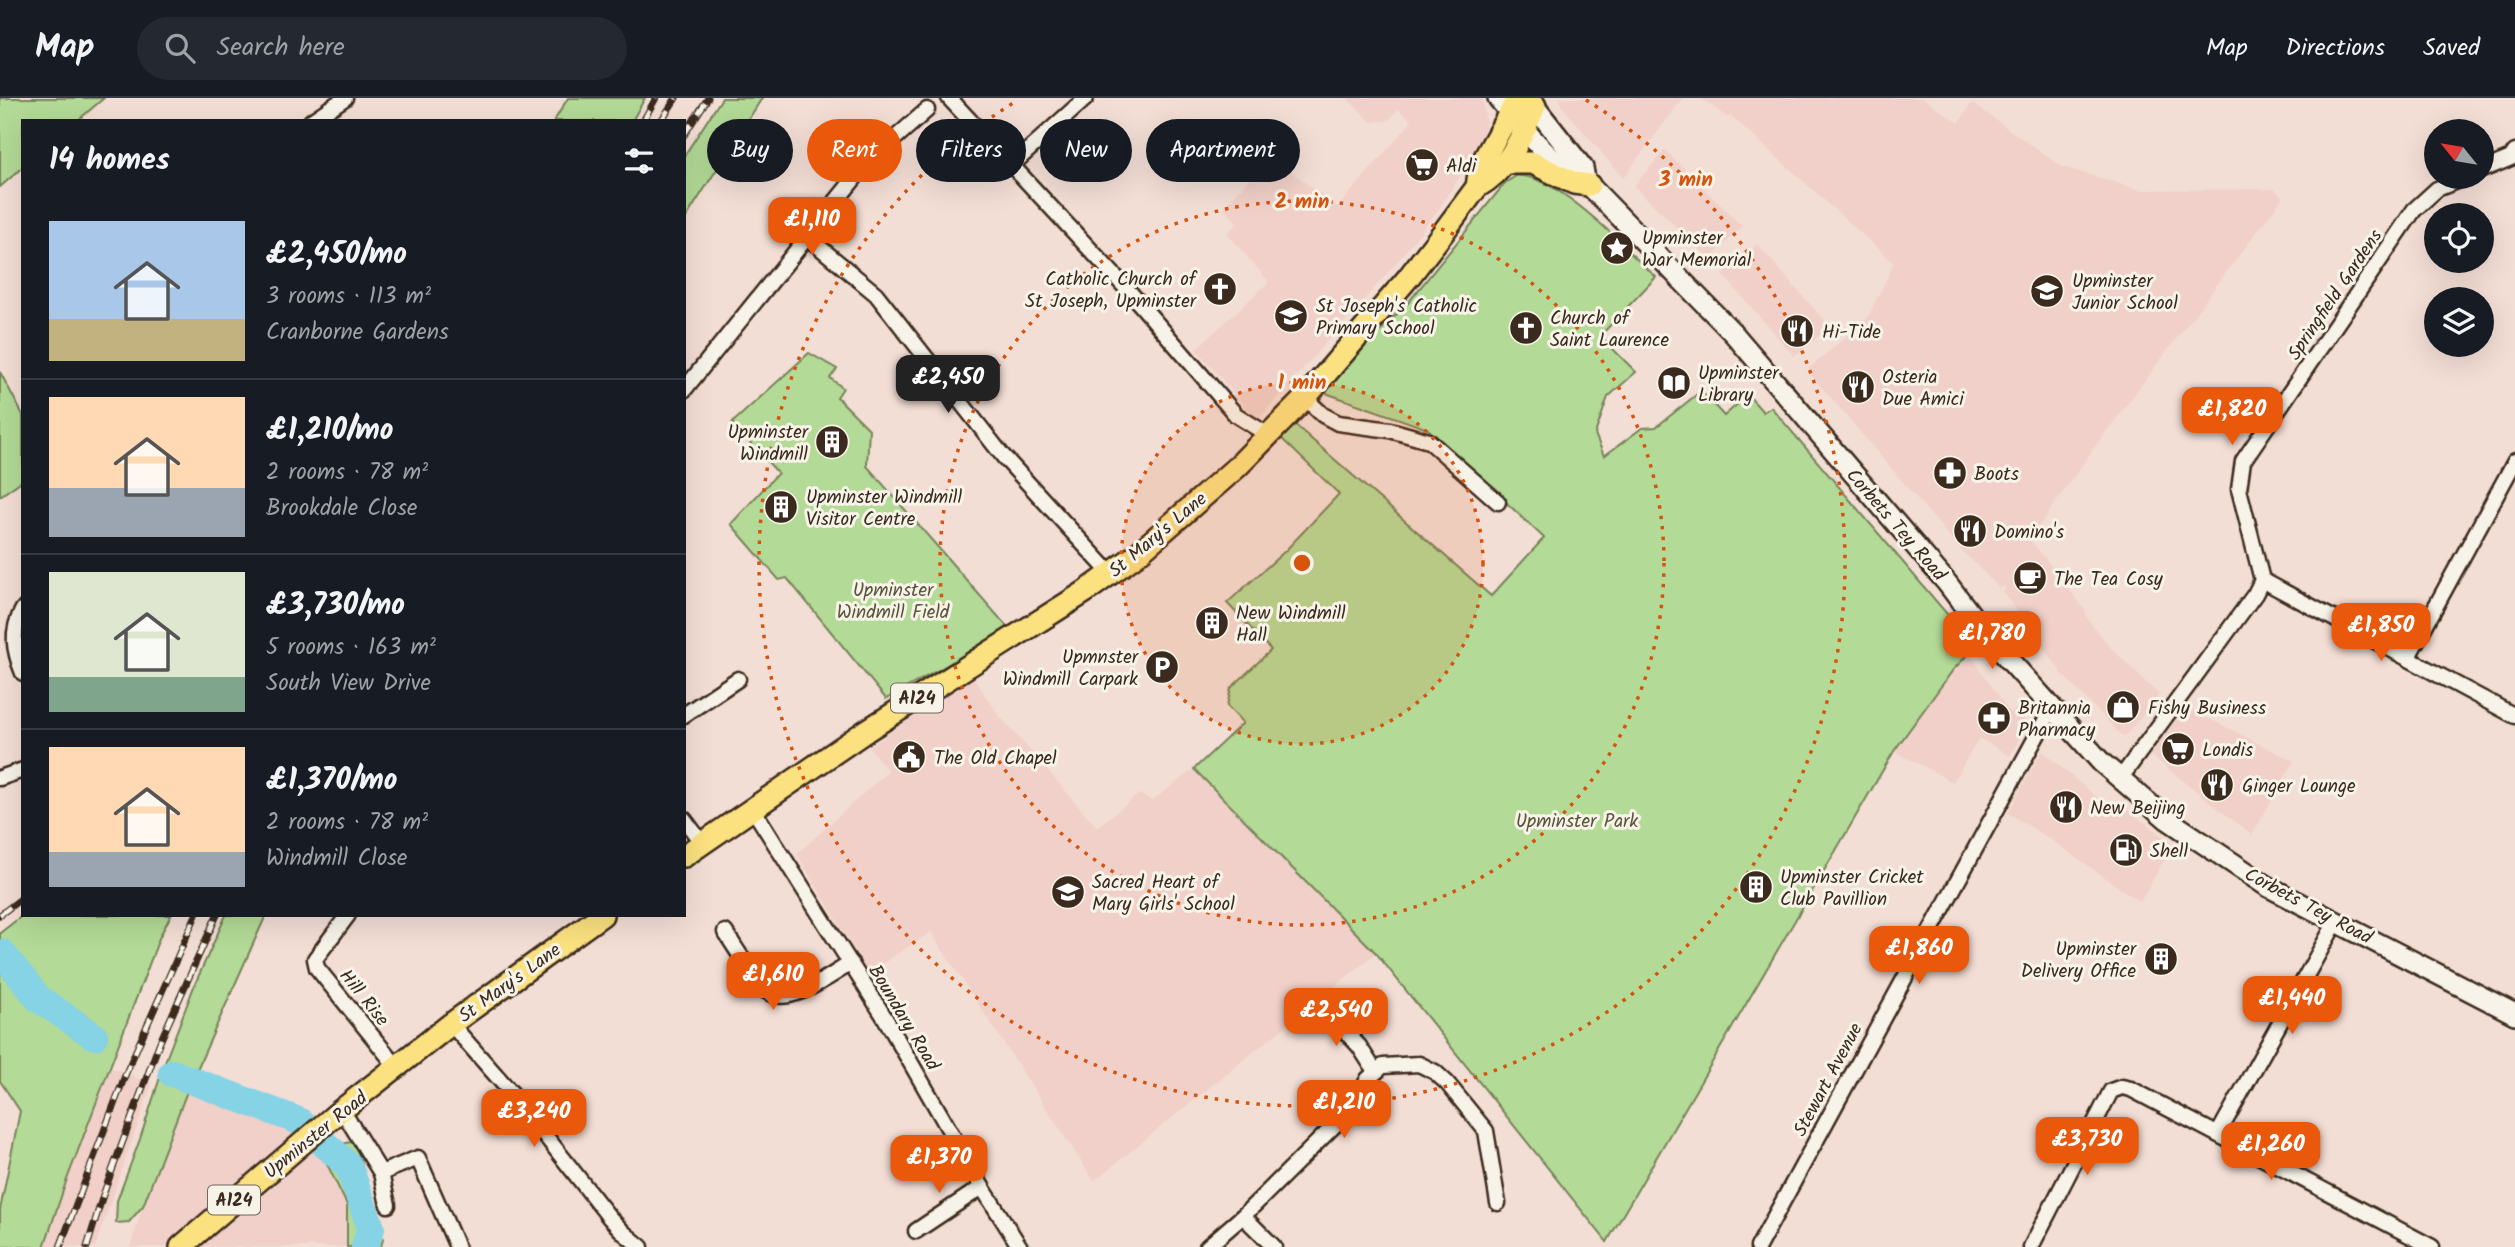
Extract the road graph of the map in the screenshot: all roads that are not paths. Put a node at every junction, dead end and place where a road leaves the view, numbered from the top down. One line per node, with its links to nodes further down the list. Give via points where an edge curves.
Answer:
1 (345, 98): 6 (street)
2 (949, 98): 7 (street)
3 (1086, 98): 8 (street)
4 (1522, 106): 10 (main road, via 1518,145); 13 (main road, Corbets Tey Road, via 1574,177); 14 (main road, St Mary's Lane / A124, via 1480,166)
5 (927, 110): 16 (street, via 866,164)
6 (314, 119)
7 (969, 119)
8 (1026, 152)
9 (2514, 156): 11 (street)
10 (1505, 163): 13 (main road, via 1533,163 1574,183); 14 (main road, via 1493,178)
11 (2494, 165)
12 (1026, 178): 19 (street, via 1236,415)
13 (1587, 182): 28 (main road, Corbets Tey Road, via 1734,334)
14 (1477, 187): 18 (main road, St Mary's Lane / A124, via 1408,278)
15 (2437, 189): 23 (street, Springfield Gardens, via 2414,210 2243,461 2239,489)
16 (806, 236): 17 (street); 22 (street, via 876,294 1003,456)
17 (686, 387)
18 (1305, 398): 19 (main road, St Mary's Lane / A124); 21 (street, via 1338,423 1429,441)
19 (1268, 435): 22 (main road, St Mary's Lane / A124)
20 (2515, 461): 25 (street)
21 (1498, 502)
22 (1111, 574): 34 (main road, St Mary's Lane / A124)
23 (2262, 580): 25 (street); 33 (street)
24 (21, 614): 26 (street, via 14,643)
25 (2408, 657): 30 (street)
26 (21, 666)
27 (738, 679): 29 (street)
28 (2052, 708): 33 (main road, Corbets Tey Road); 62 (street, Stewart Avenue)
29 (686, 714)
30 (2515, 716)
31 (21, 771): 32 (street)
32 (0, 778)
33 (2120, 779): 40 (main road, Corbets Tey Road, via 2185,832 2267,886)
34 (753, 809): 36 (main road, St Mary's Lane / A124); 42 (street, Boundary Road)
35 (686, 822): 36 (street)
36 (702, 843): 37 (main road, St Mary's Lane / A124)
37 (686, 855)
38 (346, 917): 46 (street, Hill Rise, via 315,959 317,968)
39 (598, 917): 45 (main road, St Mary's Lane / A124)
40 (2336, 922): 44 (main road, Corbets Tey Road); 49 (street)
41 (725, 932): 42 (street, via 767,991 785,997)
42 (851, 963): 51 (street, Boundary Road)
43 (1321, 1006): 47 (street, via 1359,1046)
44 (2515, 1014)
45 (451, 1024): 46 (main road, Upminster Road / A124); 58 (street, via 609,1217)
46 (397, 1067): 48 (main road, Upminster Road / A124)
47 (1375, 1071): 52 (street, via 1384,1066 1419,1064 1447,1083 1486,1131); 54 (street, via 1353,1106)
48 (342, 1110): 50 (street); 56 (main road, Upminster Road / A124)
49 (2218, 1134): 63 (street, via 2131,1089 2111,1091); 64 (street)
50 (381, 1173): 53 (street); 57 (street, via 418,1158)
51 (982, 1187): 55 (street); 59 (street, Boundary Road)
52 (1498, 1203)
53 (388, 1205)
54 (1243, 1216): 60 (street); 61 (street)
55 (916, 1231)
56 (181, 1247)
57 (457, 1247)
58 (641, 1247)
59 (1020, 1247)
60 (1207, 1247)
61 (1274, 1247)
62 (1758, 1247)
63 (2031, 1247)
64 (2432, 1247)

